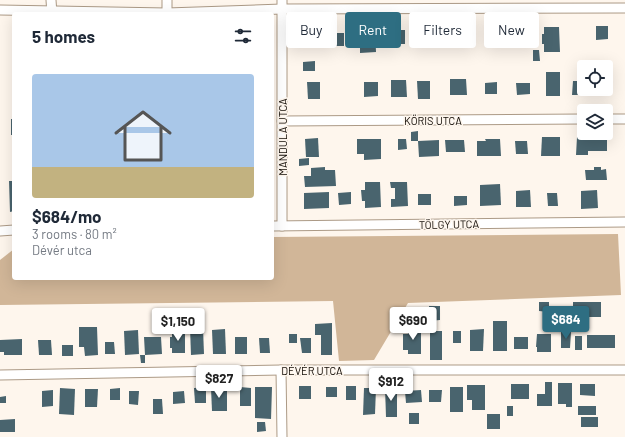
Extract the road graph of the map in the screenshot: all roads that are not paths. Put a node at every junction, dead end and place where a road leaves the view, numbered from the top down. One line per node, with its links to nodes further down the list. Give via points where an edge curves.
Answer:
1 (52, 0): 6 (street)
2 (167, 0): 7 (street)
3 (282, 4): 4 (street); 8 (street); 12 (street, MANDULA UTCA)
4 (625, 8)
5 (0, 10): 6 (street)
6 (52, 12)
7 (167, 12)
8 (190, 12)
9 (577, 119): 12 (street, KŐRIS UTCA)
10 (613, 119): 11 (street)
11 (625, 119)
12 (282, 121): 15 (street, MANDULA UTCA)
13 (625, 222): 15 (street, TÖLGY UTCA)
14 (274, 226): 15 (street, TÖLGY UTCA)
15 (282, 226)
16 (12, 230): 17 (street)
17 (0, 231)
18 (281, 370): 19 (street, DÉVÉR UTCA); 20 (street, DÉVÉR UTCA); 21 (street)
19 (625, 370)
20 (0, 375)
21 (282, 437)

